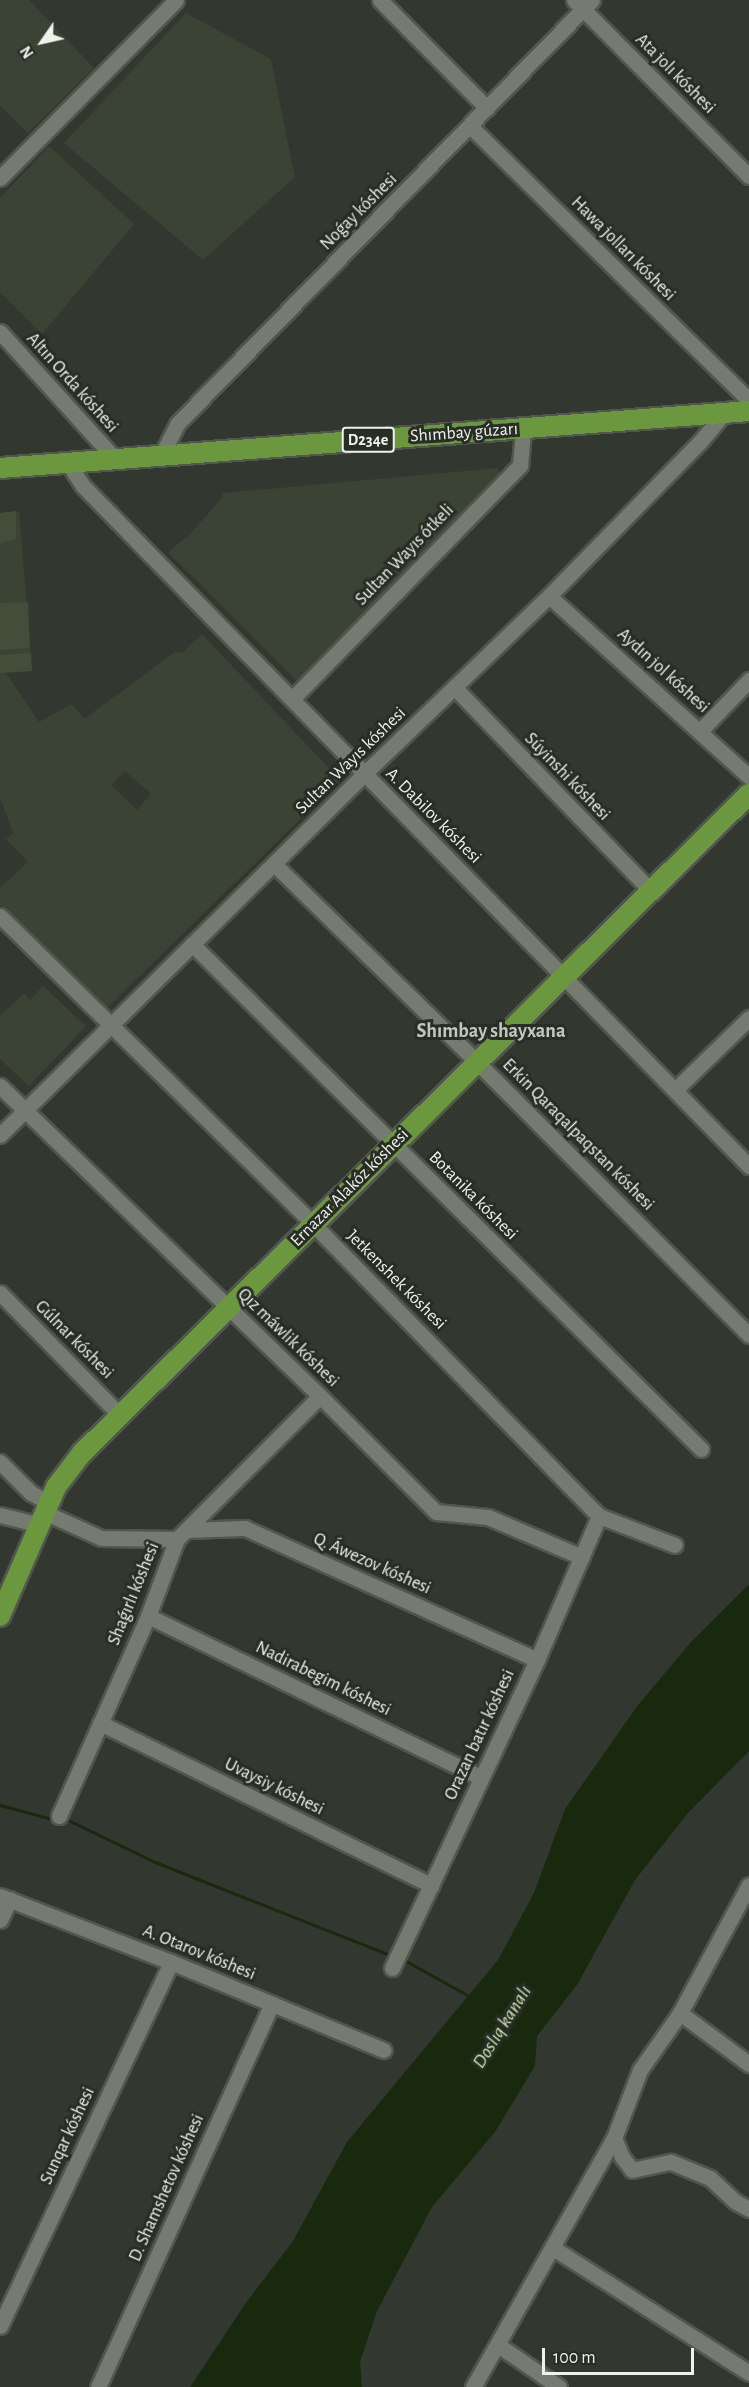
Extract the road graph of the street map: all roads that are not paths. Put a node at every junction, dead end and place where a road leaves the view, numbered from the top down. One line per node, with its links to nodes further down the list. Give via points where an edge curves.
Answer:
1 (176, 0): 7 (street)
2 (380, 0): 4 (street)
3 (583, 3): 4 (street, Noǵay kóshesi); 6 (street, Ata jolı kóshesi)
4 (487, 108): 5 (street, Noǵay kóshesi)
5 (470, 126): 9 (street, Hawa jolları kóshesi); 13 (street, Noǵay kóshesi, via 178,423)
6 (749, 176)
7 (0, 178)
8 (0, 332): 14 (street, Altın Orda kóshesi)
9 (749, 400)
10 (749, 411): 11 (main road, Shımbay gúzarı / D234e)
11 (725, 412): 12 (main road, Shımbay gúzarı / D234e); 17 (street, Sultan Wayıs kóshesi, via 699,444)
12 (523, 428): 13 (main road, Shımbay gúzarı / D234e); 20 (street, Sultan Wayıs ótkeli, via 520,465)
13 (161, 456): 14 (main road, Shımbay gúzarı / D234e)
14 (115, 459): 15 (main road, Shımbay gúzarı / D234e)
15 (68, 463): 16 (main road, Shımbay gúzarı / D234e); 20 (street, A. Dabilov kóshesi, via 83,486)
16 (0, 468)
17 (549, 596): 19 (street, Sultan Wayıs kóshesi); 21 (street, Aydın jol kóshesi)
18 (749, 680): 21 (street)
19 (454, 688): 22 (street, Sultan Wayıs kóshesi); 26 (street, Súyinshi kóshesi)
20 (292, 699): 22 (street, A. Dabilov kóshesi)
21 (700, 731): 23 (street, Aydın jol kóshesi)
22 (364, 774): 25 (street, Sultan Wayıs kóshesi); 29 (street, A. Dabilov kóshesi)
23 (749, 777)
24 (749, 794): 26 (main road, Ernazar Alakóz kóshesi)
25 (274, 864): 28 (street, Sultan Wayıs kóshesi); 32 (street, Erkin Qaraqalpaqstan kóshesi)
26 (652, 892): 29 (main road, Ernazar Alakóz kóshesi)
27 (0, 916): 31 (street, Jetkenshek kóshesi)
28 (192, 944): 31 (street, Sultan Wayıs kóshesi); 37 (street, Botanika kóshesi)
29 (565, 976): 32 (main road, Ernazar Alakóz kóshesi); 34 (street, A. Dabilov kóshesi)
30 (749, 1018): 34 (street)
31 (110, 1026): 35 (street, Sultan Wayıs kóshesi); 39 (street, Jetkenshek kóshesi)
32 (476, 1061): 37 (main road, Ernazar Alakóz kóshesi); 42 (street, Erkin Qaraqalpaqstan kóshesi)
33 (0, 1086): 35 (street, Qız máwlik kóshesi)
34 (676, 1089): 38 (street, A. Dabilov kóshesi)
35 (24, 1110): 36 (street, Sultan Wayıs kóshesi); 41 (street, Qız máwlik kóshesi)
36 (0, 1135)
37 (393, 1144): 39 (main road, Ernazar Alakóz kóshesi); 45 (street, Botanika kóshesi)
38 (749, 1166)
39 (313, 1224): 41 (main road, Ernazar Alakóz kóshesi); 49 (street, Jetkenshek kóshesi)
40 (0, 1293): 44 (street, Gúlnar kóshesi)
41 (229, 1308): 43 (street, Qız máwlik kóshesi); 44 (main road, Ernazar Alakóz kóshesi)
42 (749, 1335)
43 (320, 1396): 50 (street, Shaǵırlı kóshesi); 52 (street, Qız máwlik kóshesi, via 436,1512 488,1517)
44 (120, 1415): 47 (main road, Ernazar Alakóz kóshesi, via 82,1453 56,1487)
45 (701, 1449)
46 (0, 1462): 47 (street)
47 (46, 1514): 48 (street); 50 (street, Q. Áwezov kóshesi, via 101,1538); 53 (main road, Ernazar Alakóz kóshesi)
48 (0, 1515)
49 (599, 1516): 51 (street, Jetkenshek kóshesi); 52 (street, Orazan batır kóshesi)
50 (182, 1534): 54 (street, Shaǵırlı kóshesi); 55 (street, Q. Áwezov kóshesi, via 244,1528)
51 (675, 1545)
52 (582, 1557): 55 (street, Orazan batır kóshesi)
53 (0, 1616)
54 (148, 1616): 56 (street, Shaǵırlı kóshesi); 57 (street, Nadirabegim kóshesi)
55 (537, 1660): 57 (street, Orazan batır kóshesi)
56 (100, 1723): 58 (street, Shaǵırlı kóshesi); 59 (street, Uvaysiy kóshesi)
57 (481, 1778): 59 (street, Orazan batır kóshesi)
58 (59, 1816)
59 (431, 1885): 64 (street, Orazan batır kóshesi)
60 (749, 1885): 66 (street)
61 (5, 1897): 62 (street); 63 (street, A. Otarov kóshesi)
62 (0, 1920)
63 (171, 1962): 65 (street, A. Otarov kóshesi); 72 (street, Sunqar kóshesi)
64 (392, 1968)
65 (272, 2004): 67 (street, A. Otarov kóshesi); 75 (street, D. Shamshetov kóshesi)
66 (680, 2013): 68 (street); 69 (street, via 640,2070)
67 (383, 2050)
68 (749, 2064)
69 (614, 2138): 70 (street, via 632,2170 671,2162 710,2178); 71 (street)
70 (749, 2209)
71 (553, 2248): 73 (street); 74 (street)
72 (0, 2326)
73 (498, 2345): 76 (street); 77 (street)
74 (749, 2373)
75 (98, 2387)
76 (473, 2387)
77 (559, 2387)

